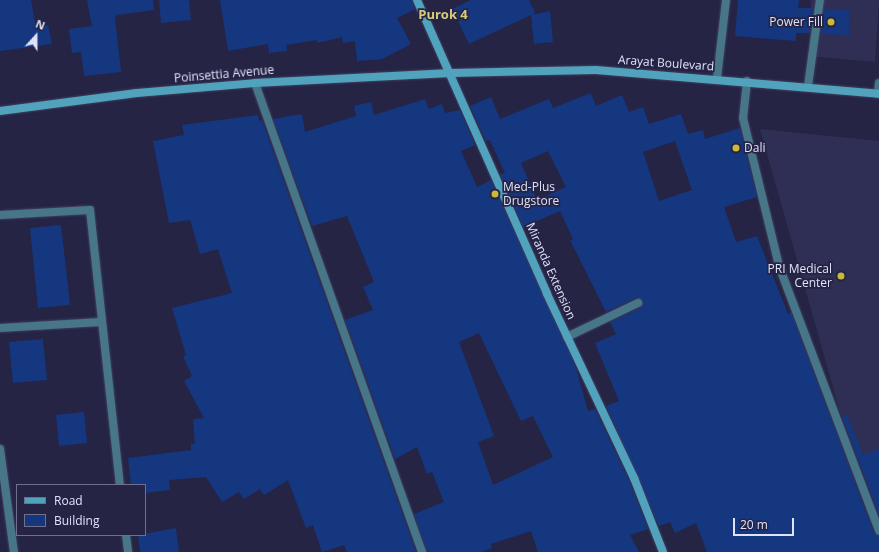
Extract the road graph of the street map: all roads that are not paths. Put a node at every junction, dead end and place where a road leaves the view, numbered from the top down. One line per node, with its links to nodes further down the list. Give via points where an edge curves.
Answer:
1 (417, 0): 4 (main road, Miranda Extension)
2 (726, 0): 5 (street)
3 (820, 0): 9 (street)
4 (451, 73): 5 (main road, Arayat Boulevard, via 596,70); 7 (main road, Poinsettia Avenue); 16 (main road, Miranda Extension)
5 (717, 78): 6 (main road, Arayat Boulevard)
6 (747, 81): 9 (main road, Arayat Boulevard); 19 (street, via 743,118 780,266)
7 (255, 83): 11 (main road, Poinsettia Avenue, via 137,93); 23 (street)
8 (879, 83): 10 (street)
9 (808, 86): 10 (main road, Arayat Boulevard)
10 (878, 94)
11 (0, 111)
12 (0, 215): 14 (street, via 90,210)
13 (638, 303): 16 (street)
14 (101, 322): 15 (street); 18 (street)
15 (0, 328)
16 (567, 337): 24 (main road, Miranda Extension, via 628,464)
17 (0, 449): 21 (street)
18 (120, 484)
19 (879, 531)
20 (126, 536): 22 (street)
21 (14, 552)
22 (128, 552)
23 (422, 552)
24 (663, 552)

